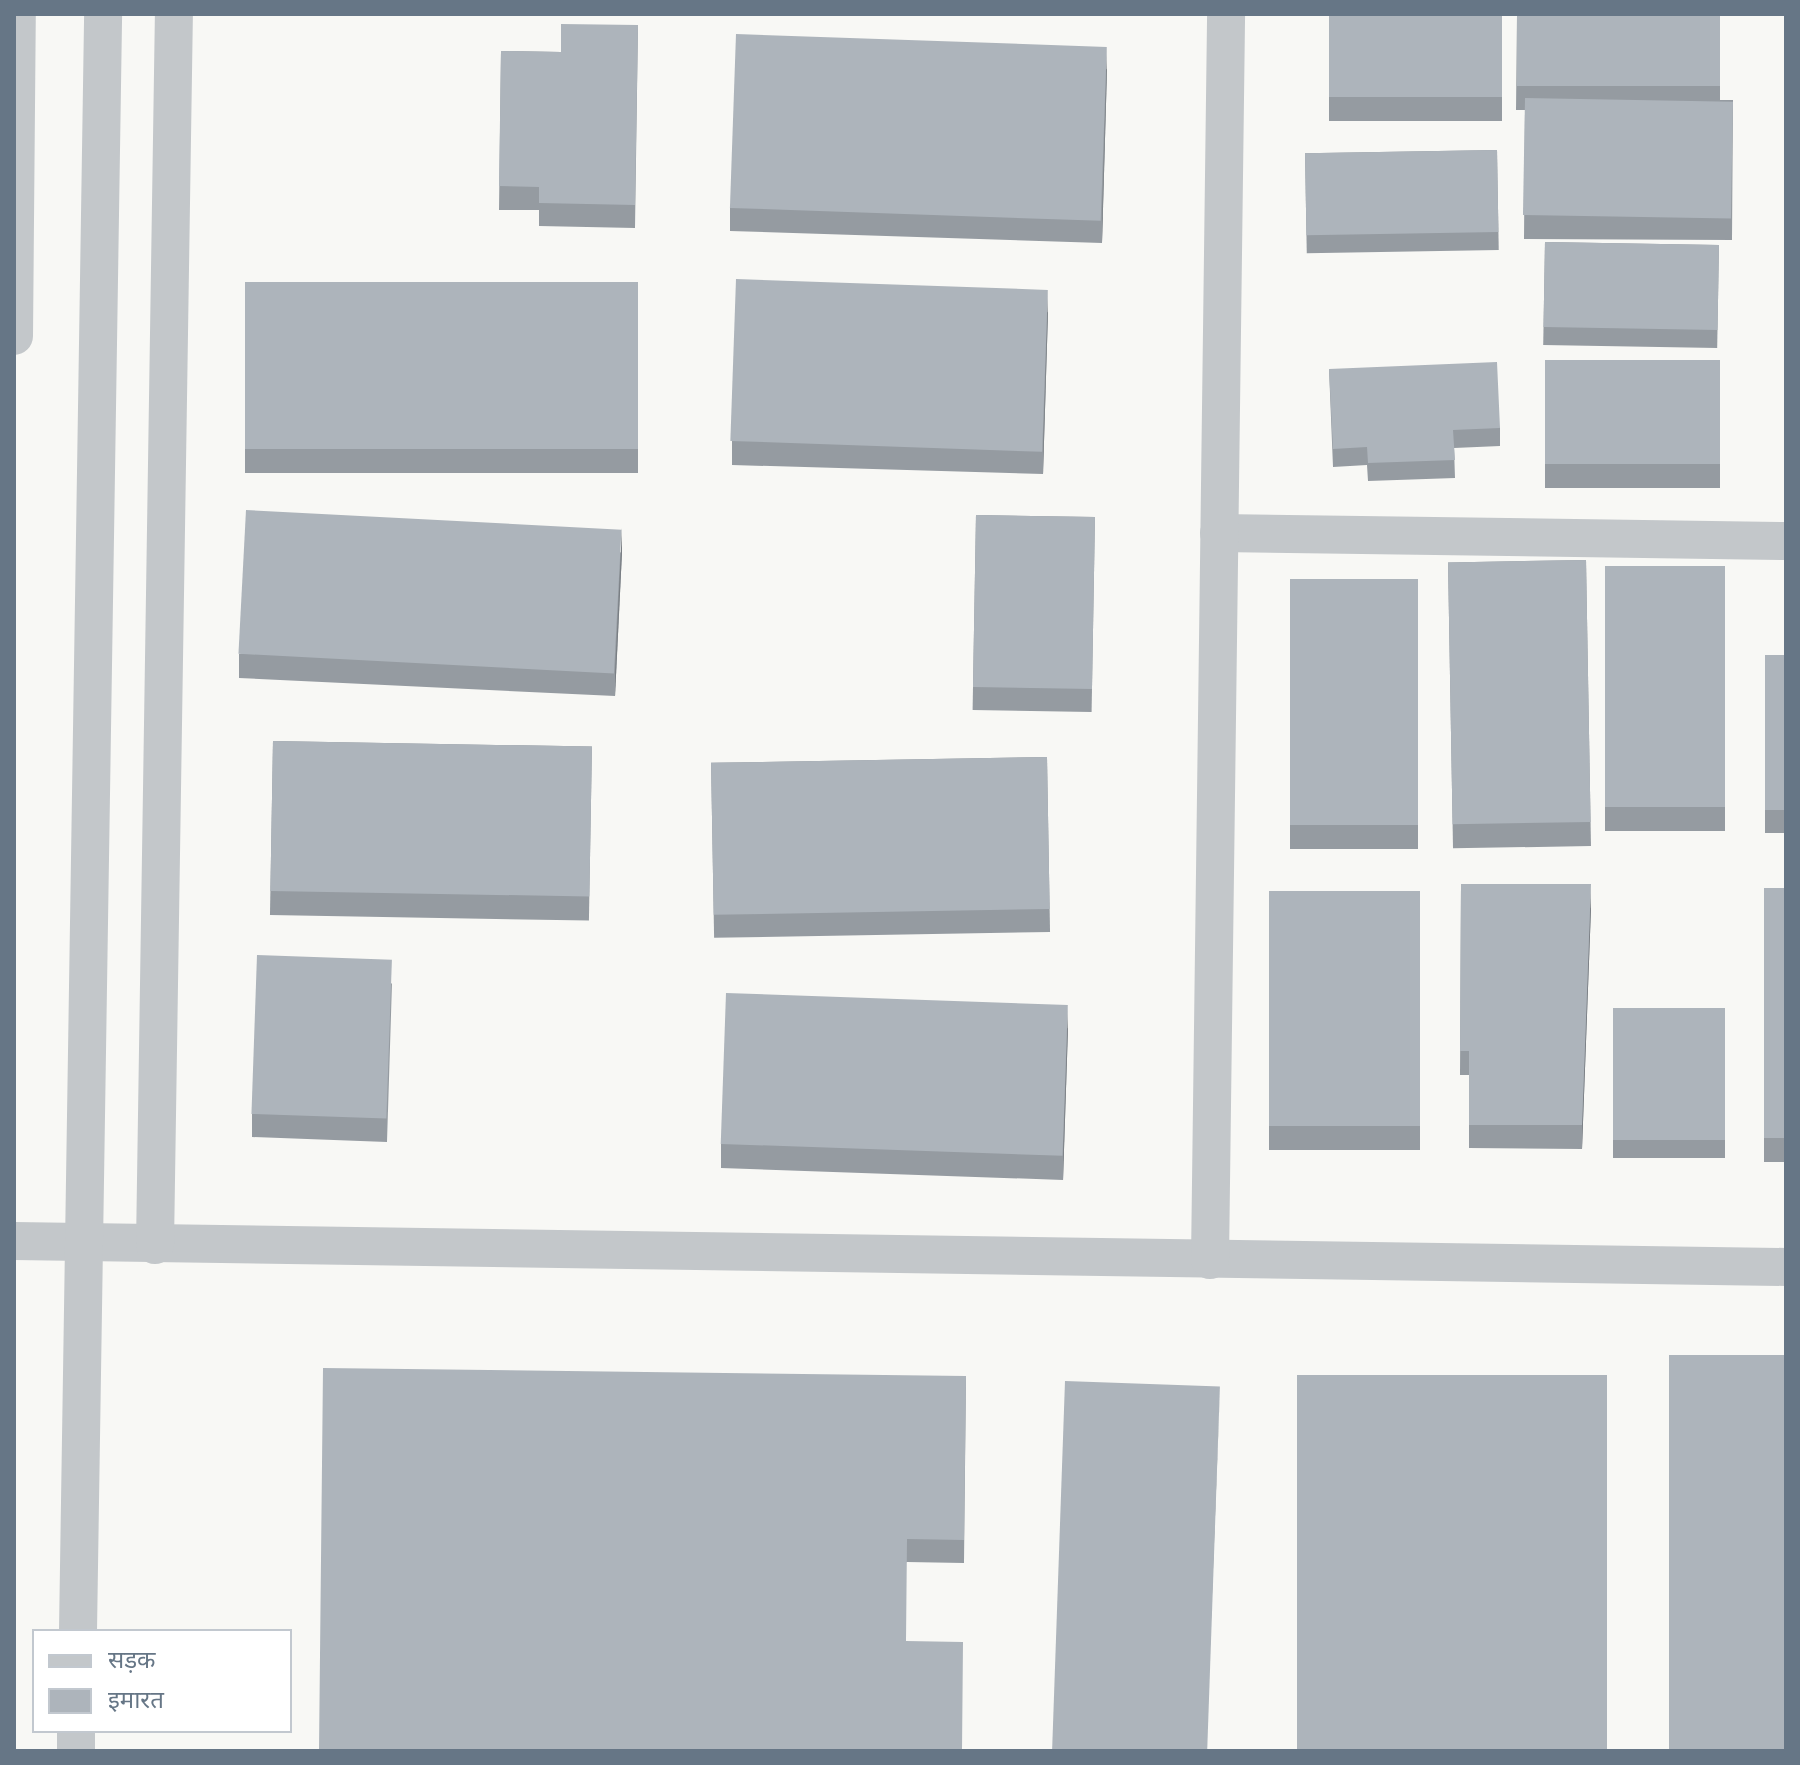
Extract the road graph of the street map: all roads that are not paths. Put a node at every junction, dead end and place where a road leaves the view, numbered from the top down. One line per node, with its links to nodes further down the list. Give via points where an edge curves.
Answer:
1 (17, 14): 5 (street)
2 (103, 14): 9 (street)
3 (174, 14): 10 (street)
4 (1226, 14): 6 (street)
5 (14, 336)
6 (1219, 533): 7 (street); 11 (street)
7 (1786, 541)
8 (14, 1241): 9 (street)
9 (84, 1244): 10 (street); 13 (street)
10 (155, 1245): 11 (street)
11 (1210, 1260): 12 (street)
12 (1786, 1267)
13 (78, 1629)

